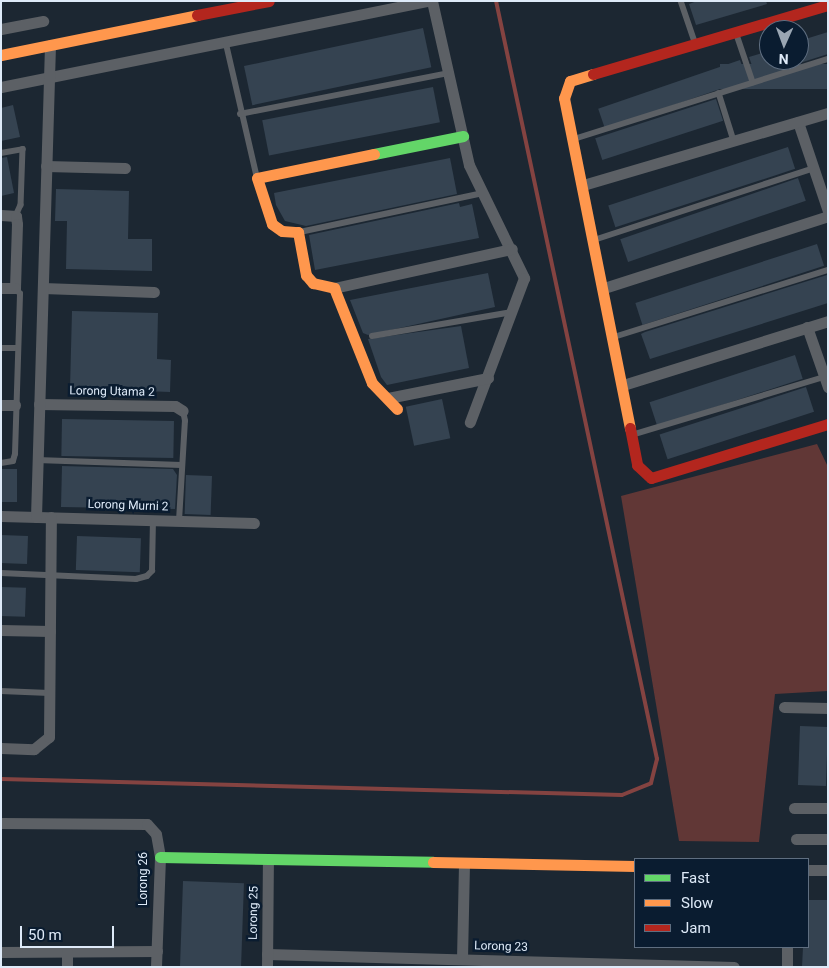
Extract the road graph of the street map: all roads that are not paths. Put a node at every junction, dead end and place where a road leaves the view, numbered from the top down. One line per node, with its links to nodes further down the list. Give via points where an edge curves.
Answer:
1 (269, 1): 10 (street)
2 (426, 1): 9 (street)
3 (432, 1): 14 (street)
4 (681, 1): 11 (lane)
5 (828, 5): 8 (street)
6 (43, 21): 7 (street)
7 (1, 29)
8 (736, 34): 11 (street); 16 (lane)
9 (226, 42): 15 (street); 20 (lane)
10 (50, 45): 12 (street); 15 (street)
11 (696, 47): 23 (street, via 570,81 564,98)
12 (1, 55)
13 (828, 59): 16 (lane)
14 (451, 72): 20 (lane); 22 (street)
15 (49, 78): 17 (street); 26 (street)
16 (752, 82): 18 (lane)
17 (1, 87)
18 (719, 93): 23 (lane); 24 (lane)
19 (828, 113): 21 (street)
20 (240, 114): 29 (lane)
21 (798, 122): 24 (street); 28 (street)
22 (463, 136): 29 (street); 31 (street, via 469,165)
23 (574, 139): 30 (street)
24 (734, 141): 30 (street)
25 (1, 153): 34 (lane, via 23,149 21,205)
26 (46, 166): 27 (street); 42 (street)
27 (125, 168)
28 (814, 168): 32 (street); 37 (lane)
29 (257, 178): 36 (street, via 272,224 282,231)
30 (583, 185): 37 (street)
31 (484, 193): 36 (lane); 38 (street)
32 (828, 211)
33 (1, 215): 34 (street)
34 (16, 216): 41 (street)
35 (828, 216): 44 (street)
36 (298, 232): 43 (street, via 306,275 313,283)
37 (594, 240): 44 (street)
38 (512, 249): 43 (street); 46 (street, via 524,278)
39 (828, 270): 50 (lane)
40 (1, 288): 41 (street)
41 (15, 288): 52 (lane, via 20,294)
42 (43, 288): 45 (street); 57 (street)
43 (334, 288): 56 (street, via 372,383)
44 (604, 288): 50 (street)
45 (154, 292)
46 (512, 312): 49 (lane); 53 (street)
47 (828, 321): 48 (street)
48 (807, 327): 54 (street); 55 (street)
49 (372, 336)
50 (614, 337): 55 (street)
51 (1, 348): 52 (lane)
52 (17, 348): 59 (lane)
53 (488, 378): 56 (street); 62 (street)
54 (826, 382): 64 (lane)
55 (623, 385): 64 (street)
56 (388, 398): 60 (street)
57 (39, 404): 61 (street, Lorong Utama 2, via 175,406); 65 (street)
58 (1, 405): 59 (street)
59 (15, 405): 66 (lane, via 15,454 13,461)
60 (397, 409)
61 (182, 411): 67 (lane, via 186,421)
62 (470, 422)
63 (828, 424): 64 (street, via 651,478 638,465)
64 (632, 435)
65 (37, 460): 67 (lane); 69 (street)
66 (1, 463)
67 (181, 465): 72 (lane)
68 (1, 516): 69 (street, Lorong Murni 2)
69 (36, 517): 70 (street, Lorong Murni 2)
70 (51, 517): 71 (street, Lorong Murni 2); 75 (street)
71 (153, 520): 72 (street, Lorong Murni 2); 75 (lane, via 152,570 147,576 136,579)
72 (179, 521): 73 (street, Lorong Murni 2)
73 (254, 523)
74 (1, 573): 75 (lane)
75 (51, 574): 77 (street)
76 (1, 630): 77 (street)
77 (50, 631): 79 (street)
78 (1, 691): 79 (lane)
79 (49, 693): 82 (street, via 49,737 44,744 34,749)
80 (784, 707): 81 (street)
81 (828, 708)
82 (1, 748)
83 (794, 808): 84 (street)
84 (828, 808)
85 (1, 823): 88 (street, Lorong 26, via 147,824 156,834)
86 (796, 838): 87 (street)
87 (828, 839)
88 (160, 857): 89 (street); 95 (street, Lorong 26)
89 (268, 859): 90 (street); 98 (street, Lorong 25)
90 (464, 863): 91 (street); 99 (street)
91 (634, 866)
92 (809, 870): 93 (street)
93 (828, 870)
94 (787, 948): 108 (street)
95 (157, 951): 97 (street); 105 (street, Lorong 26)
96 (1, 952): 97 (street)
97 (67, 952): 104 (street)
98 (267, 954): 100 (street, Lorong 23); 106 (street, Lorong 25)
99 (462, 959): 100 (street, Lorong 23); 101 (street, Lorong 23)
100 (418, 963)
101 (510, 964): 102 (street, Lorong 23)
102 (606, 965): 103 (street, Lorong 23)
103 (697, 966): 107 (street, Lorong 23)
104 (67, 967)
105 (156, 967)
106 (267, 967)
107 (734, 967)
108 (787, 967)

